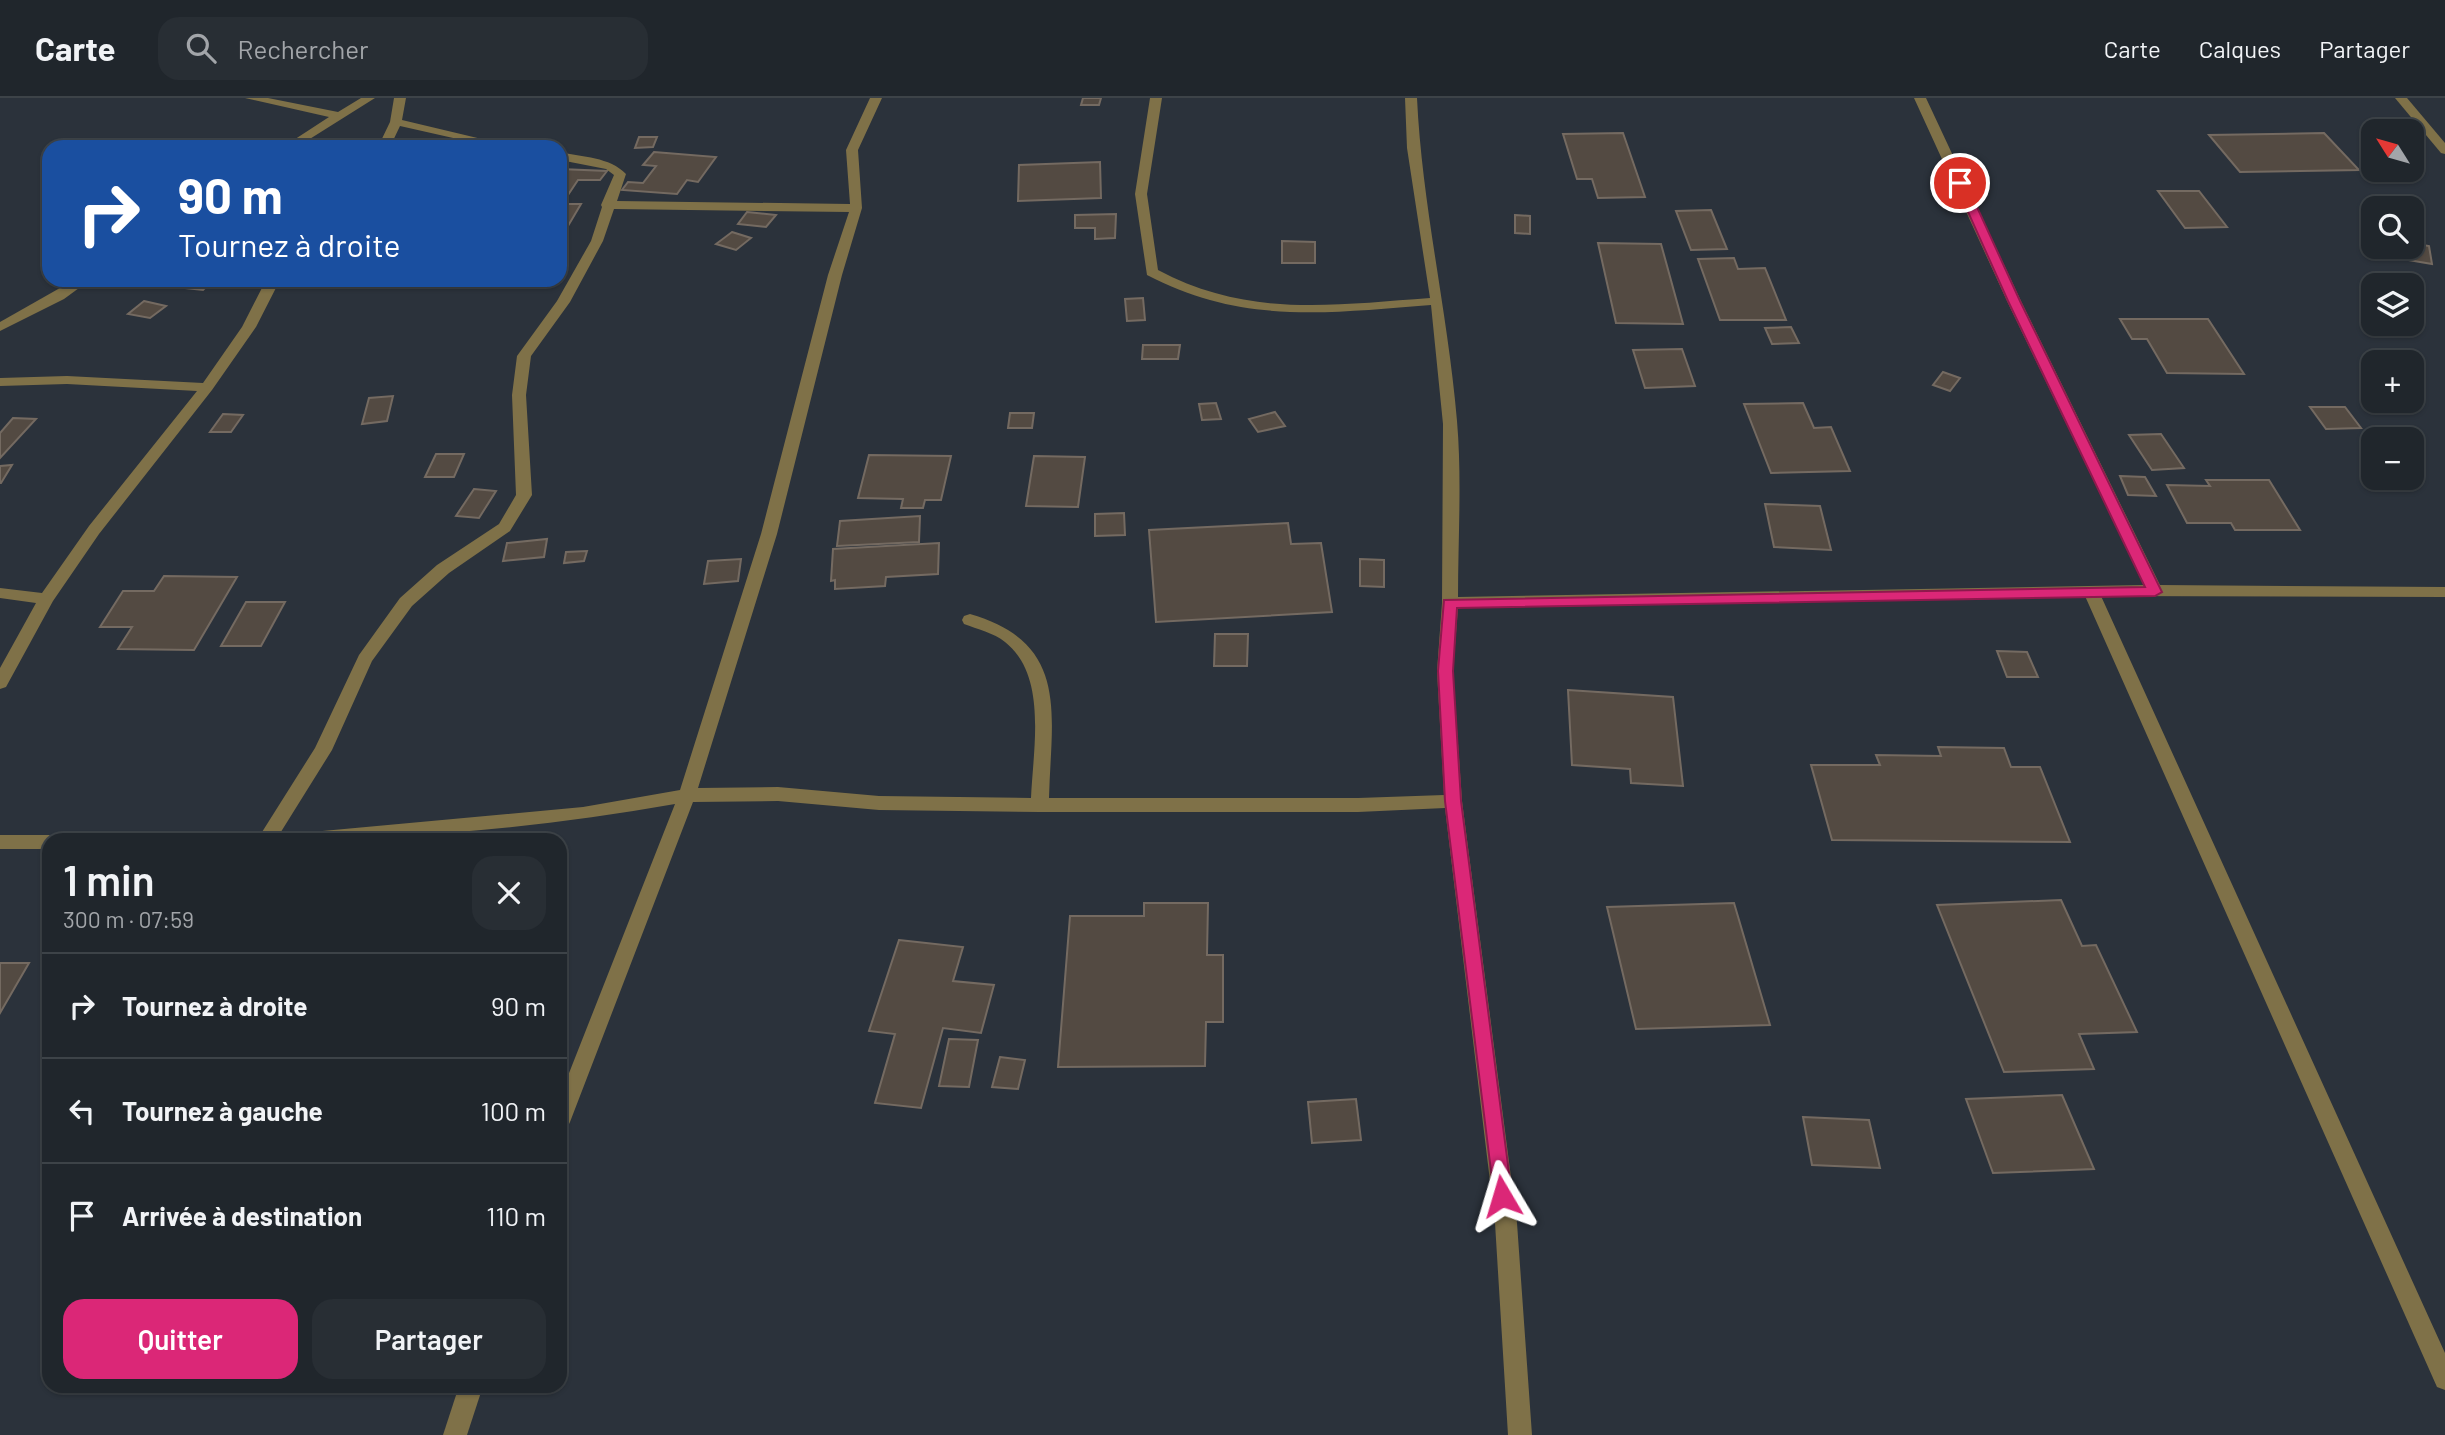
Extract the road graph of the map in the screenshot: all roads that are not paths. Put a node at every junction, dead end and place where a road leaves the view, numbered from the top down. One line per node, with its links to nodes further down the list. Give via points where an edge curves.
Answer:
1 (251, 98): 9 (street)
2 (369, 98): 9 (street)
3 (400, 98): 12 (street)
4 (876, 98): 21 (street, via 852,150)
5 (1156, 98): 24 (street, via 1141,194 1152,272 1176,288 1209,299 1255,306 1320,308)
6 (1411, 98): 24 (street, via 1413,148)
7 (1920, 98): 29 (street)
8 (2401, 98): 10 (street)
9 (339, 116): 15 (street)
10 (2421, 119)
11 (2424, 121): 14 (street)
12 (396, 122): 16 (street); 17 (street)
13 (2424, 122): 18 (street)
14 (2445, 124)
15 (300, 140)
16 (387, 140)
17 (477, 140)
18 (2445, 150)
19 (567, 157): 20 (street, via 610,166 620,174)
20 (607, 205): 21 (street); 39 (street, via 597,241 563,302 524,356 519,395 524,495 505,527 443,569 406,602 365,659 323,750)
21 (856, 208): 36 (street, via 769,534)
22 (72, 287): 25 (street)
23 (269, 287): 27 (street, via 249,327)
24 (1437, 301): 33 (street, via 1450,424)
25 (0, 327)
26 (0, 382): 27 (street, via 67,380)
27 (207, 387): 32 (street, via 94,530)
28 (2091, 591): 29 (street); 33 (street); 44 (street)
29 (2155, 592): 30 (street)
30 (2445, 592)
31 (0, 593): 32 (street)
32 (46, 599): 35 (street)
33 (1450, 603): 37 (street, via 1445,671)
34 (970, 620): 38 (street, via 1010,637 1032,663 1043,691)
35 (0, 683)
36 (687, 794): 38 (street); 40 (street, via 583,814); 43 (street)
37 (1453, 801): 38 (street); 47 (street, via 1506,1223)
38 (1040, 805)
39 (270, 833)
40 (364, 833)
41 (0, 842): 42 (street)
42 (42, 842)
43 (567, 1104)
44 (2445, 1379)
45 (469, 1393): 46 (street)
46 (455, 1435)
47 (1520, 1435)

